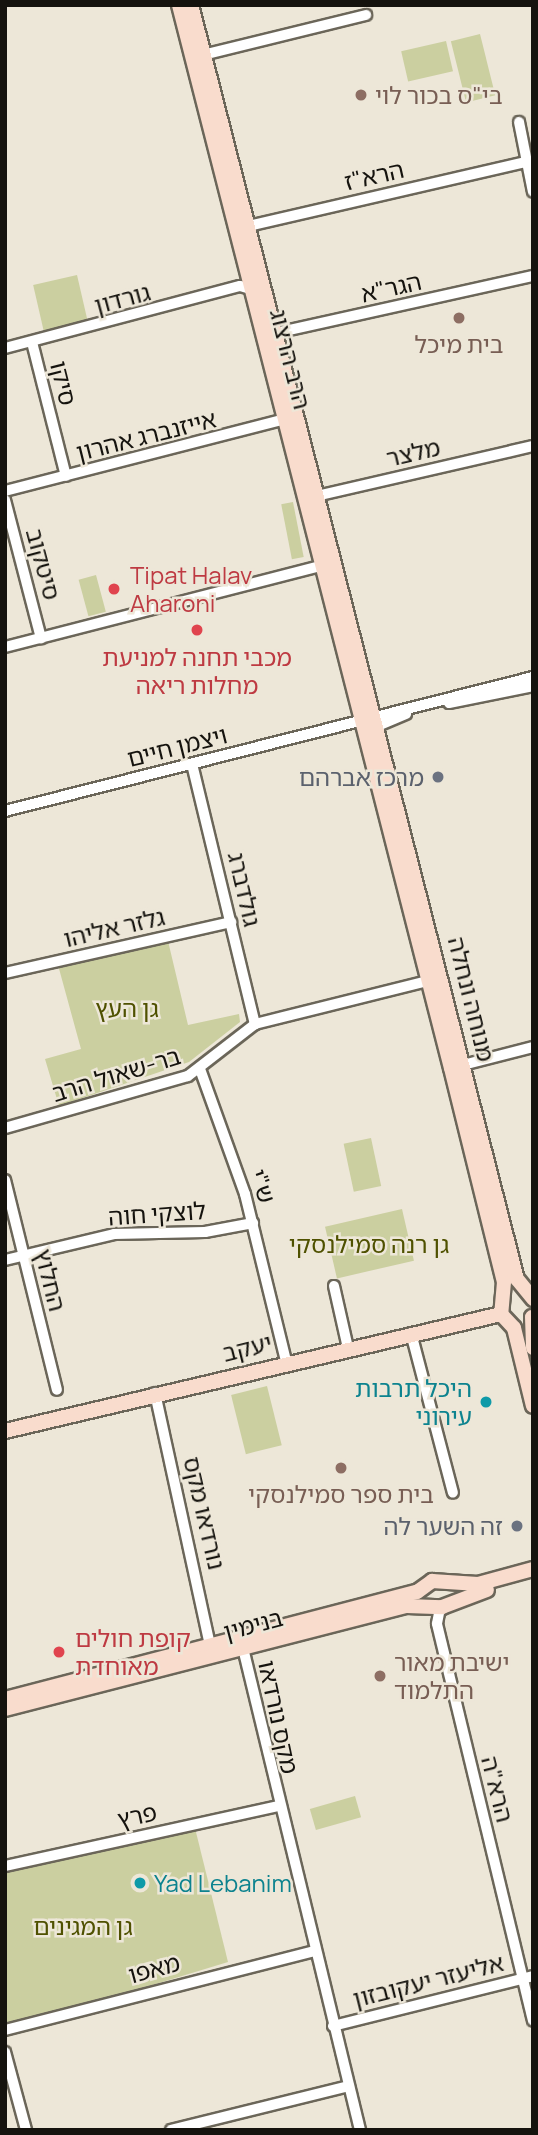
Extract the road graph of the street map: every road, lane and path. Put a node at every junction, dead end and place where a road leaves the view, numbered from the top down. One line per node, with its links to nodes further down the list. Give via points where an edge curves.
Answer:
1 (179, 5): 8 (street, הרב הרצוג)
2 (191, 5): 4 (street, הרב הרצוג)
3 (366, 15): 4 (street)
4 (204, 55): 8 (street, הרב הרצוג)
5 (519, 122): 6 (street)
6 (526, 162): 7 (street); 8 (street, הרא"ז)
7 (533, 192)
8 (242, 232): 10 (street, הרב הרצוג); 11 (street, הרב הרצוג)
9 (533, 276): 13 (street, הגר"א)
10 (248, 285): 11 (street); 12 (street, הרב הרצוג); 14 (street, גורדון)
11 (265, 300): 13 (street, הרב הרצוג)
12 (261, 328): 13 (street); 16 (street, הרב הרצוג)
13 (275, 336): 16 (street, הרב הרצוג)
14 (32, 342): 15 (street, גורדון); 18 (street, סיקו)
15 (5, 348)
16 (288, 418): 18 (street, אייזנברג אהרון); 20 (street, הרב הרצוג)
17 (533, 446): 20 (street, מלצר)
18 (66, 475): 19 (street, אייזנברג אהרון)
19 (5, 491)
20 (309, 497): 22 (street, הרב הרצוג); 23 (street, הרב הרצוג)
21 (5, 500): 24 (street, סיטקוב)
22 (330, 560): 23 (street); 30 (street, הרב הרצוג)
23 (319, 572): 24 (street); 29 (street, הרב הרצוג)
24 (41, 638): 25 (street)
25 (5, 648)
26 (533, 677): 28 (street)
27 (533, 686): 28 (street)
28 (427, 706): 30 (street, ויצמן חיים)
29 (360, 723): 30 (street, ויצמן חיים); 31 (street, ויצמן חיים); 36 (street, מנוחה ונחלה)
30 (376, 724): 34 (street, מנוחה ונחלה)
31 (192, 764): 32 (street, ויצמן חיים); 33 (street, גולדברג)
32 (5, 811)
33 (231, 922): 35 (street, גלזר אליהו); 37 (street, גולדברג)
34 (441, 970): 36 (street); 39 (street, מנוחה ונחלה)
35 (5, 973)
36 (429, 983): 37 (street, בר-שאול הרב); 39 (street, מנוחה ונחלה)
37 (255, 1024): 40 (street, בר-שאול הרב)
38 (533, 1047): 39 (street)
39 (458, 1066): 47 (street, מנוחה ונחלה); 48 (street, מנוחה ונחלה)
40 (200, 1069): 41 (street, בר-שאול הרב); 43 (street, ש"י)
41 (5, 1128)
42 (5, 1180): 44 (street, החלוץ)
43 (253, 1223): 44 (street, לוצקי חוה, via 205,1232 114,1234); 54 (street, ש"י)
44 (23, 1255): 45 (street, לוצקי חוה); 55 (street, החלוץ)
45 (5, 1260)
46 (334, 1286): 52 (street)
47 (529, 1295): 48 (street)
48 (503, 1297): 50 (street, מנוחה ונחלה)
49 (532, 1316): 50 (street, יעקב); 53 (street)
50 (505, 1318): 51 (street, יעקב); 57 (street)
51 (411, 1333): 52 (street, יעקב); 59 (street)
52 (348, 1348): 54 (street, יעקב)
53 (533, 1348)
54 (286, 1361): 56 (street, יעקב)
55 (57, 1390)
56 (155, 1393): 58 (street, יעקב); 65 (street, נורדאו מקס)
57 (533, 1406)
58 (5, 1431)
59 (453, 1493)
60 (533, 1569): 62 (street, via 478,1584)
61 (533, 1578): 64 (street, בנימין)
62 (444, 1582): 63 (street, בנימין); 64 (street)
63 (426, 1586): 64 (street); 66 (street, בנימין)
64 (440, 1605): 66 (street, בנימין, via 407,1606); 73 (street, הרא"ה, via 437,1624)
65 (215, 1643): 66 (street, בנימין); 67 (street); 68 (street, בנימין)
66 (242, 1644): 67 (street, בנימין); 69 (street, מקס נורדאו)
67 (203, 1661): 68 (street, בנימין)
68 (6, 1702)
69 (277, 1807): 70 (street, פרץ); 71 (street)
70 (5, 1866)
71 (314, 1951): 75 (street); 76 (street, מאפו)
72 (533, 1976): 73 (street, אליעזר יעקובזון)
73 (522, 1978): 74 (street, הרא"ה); 75 (street, אליעזר יעקובזון)
74 (533, 2021)
75 (333, 2026): 78 (street)
76 (5, 2030)
77 (5, 2052): 79 (street)
78 (349, 2086): 80 (street); 81 (street)
79 (26, 2130)
80 (171, 2130)
81 (360, 2130)

